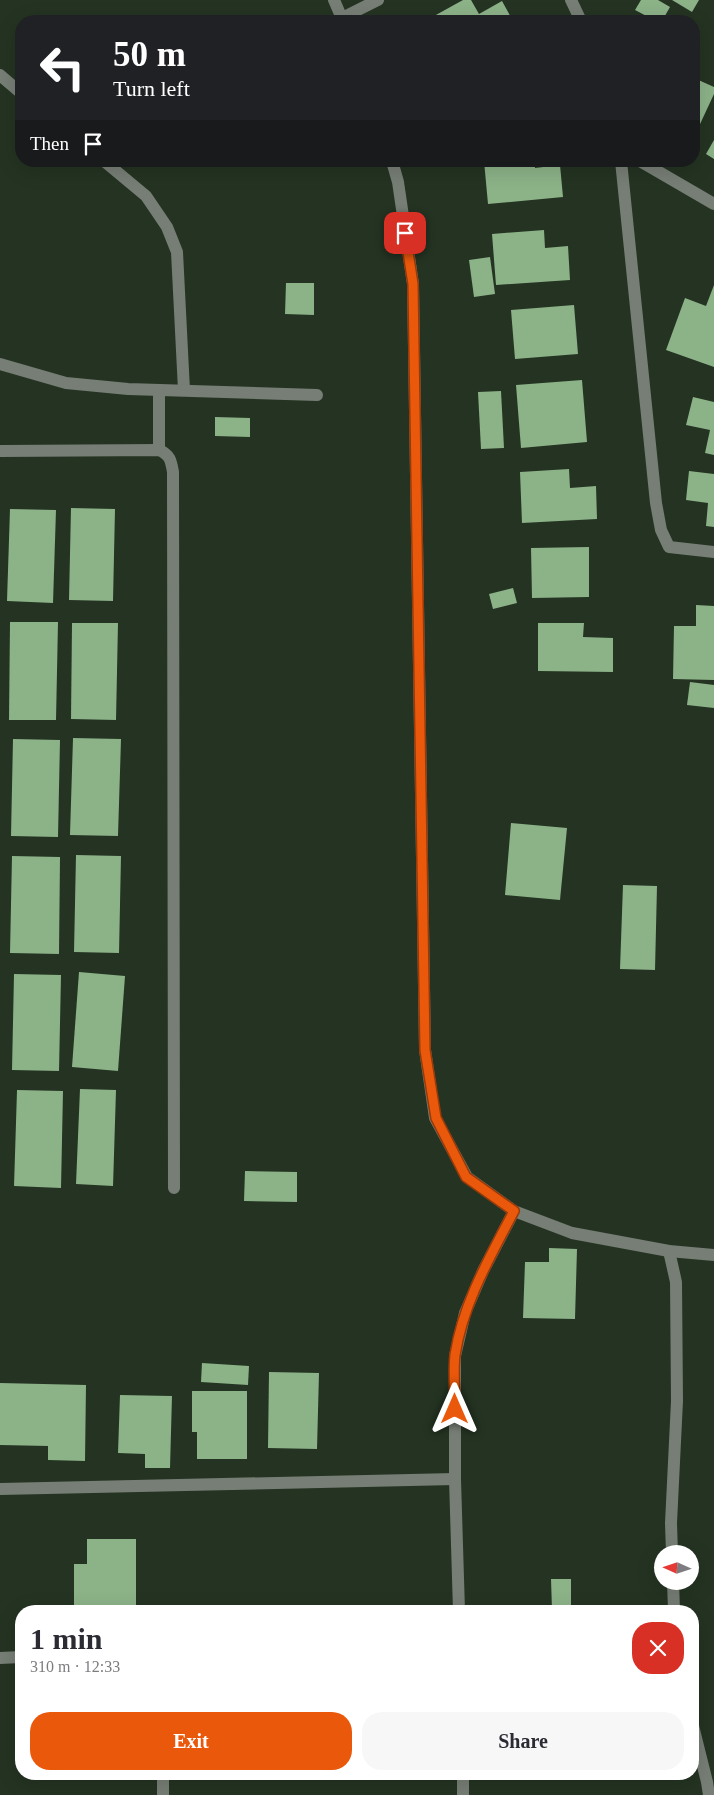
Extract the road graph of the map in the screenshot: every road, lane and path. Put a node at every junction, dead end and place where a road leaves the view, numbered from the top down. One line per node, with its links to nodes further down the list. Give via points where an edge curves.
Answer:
1 (334, 0): 4 (street)
2 (378, 0): 5 (street)
3 (571, 0): 6 (street)
4 (340, 15)
5 (351, 15)
6 (579, 15)
7 (0, 75): 8 (street)
8 (15, 88)
9 (111, 167): 16 (street, via 146,196 167,227 177,252)
10 (394, 167): 22 (street, via 413,284 425,1050 436,1118 466,1177)
11 (622, 167): 20 (street, via 661,530 669,547)
12 (650, 167): 13 (street)
13 (714, 204)
14 (0, 364): 15 (street, via 66,383)
15 (159, 390): 16 (street); 18 (street)
16 (184, 390): 17 (street)
17 (316, 395)
18 (159, 450): 19 (street); 21 (street, via 170,458 173,472)
19 (0, 452)
20 (714, 552)
21 (174, 1188)
22 (514, 1211): 23 (street, via 572,1233); 25 (street, via 465,1313 455,1356)
23 (669, 1251): 24 (street); 27 (street, via 676,1282 677,1402)
24 (714, 1255)
25 (455, 1480): 26 (street); 29 (street)
26 (0, 1489)
27 (672, 1545)
28 (673, 1590): 30 (street)
29 (458, 1605)
30 (674, 1605)
31 (15, 1657): 32 (street)
32 (0, 1658)
33 (699, 1750): 38 (street)
34 (163, 1780): 36 (street)
35 (463, 1780): 37 (street)
36 (163, 1795)
37 (464, 1795)
38 (708, 1795)

